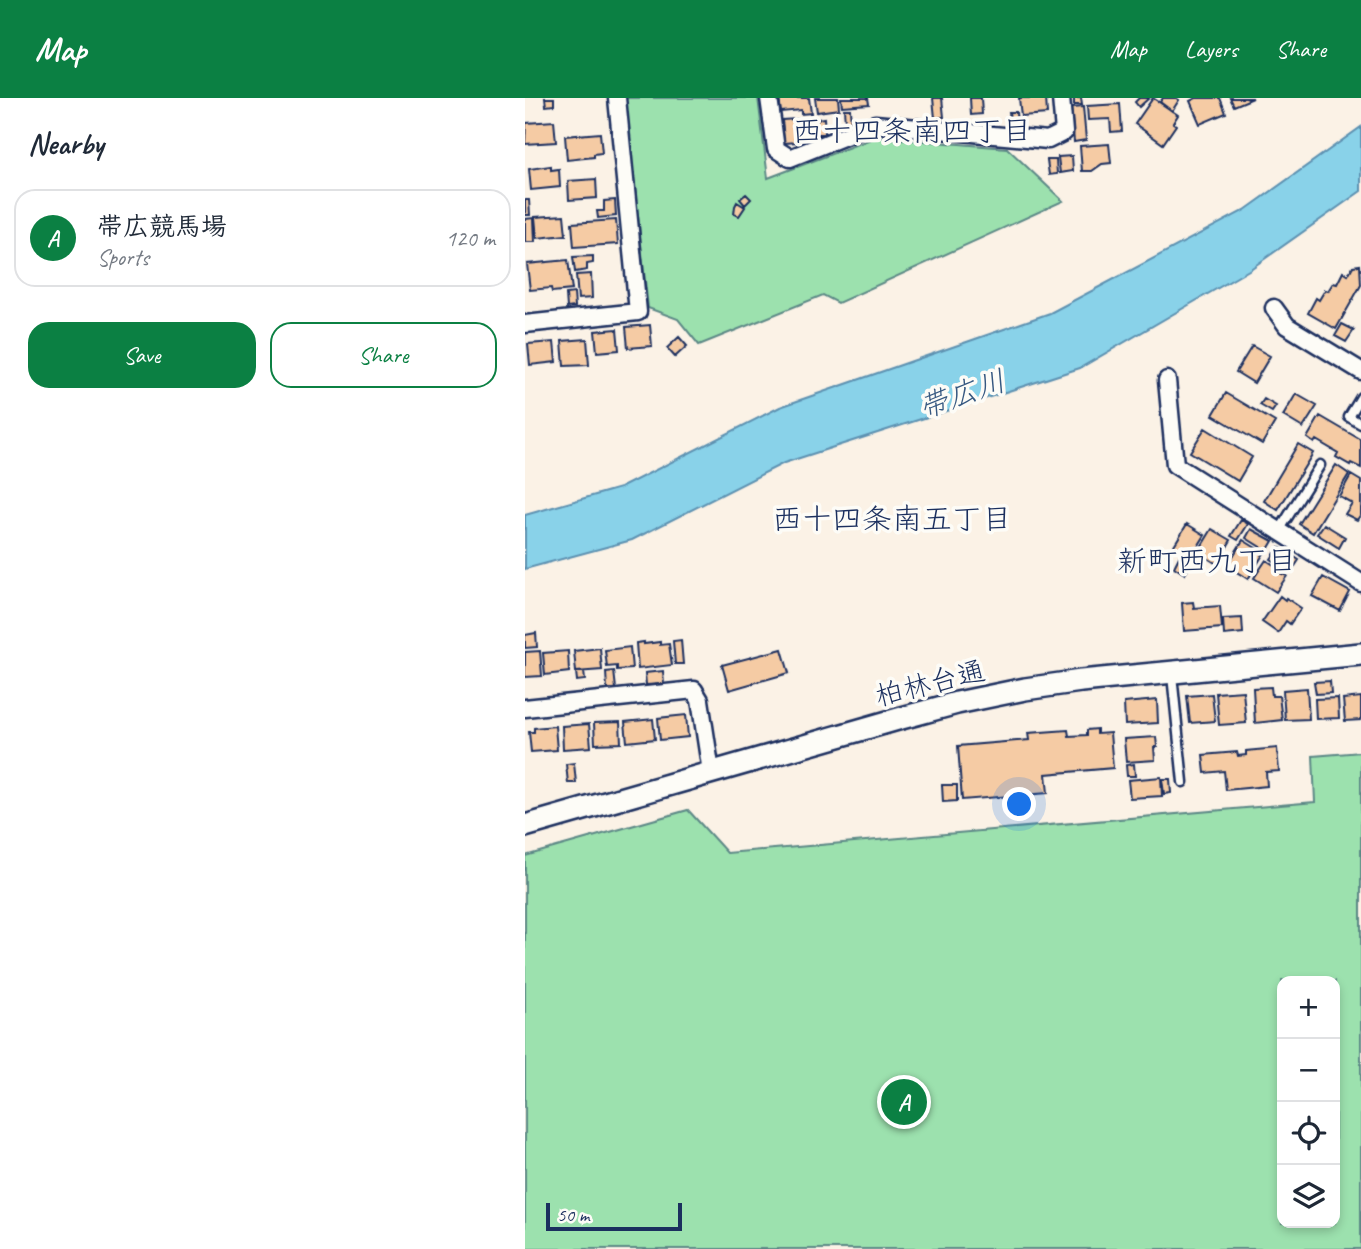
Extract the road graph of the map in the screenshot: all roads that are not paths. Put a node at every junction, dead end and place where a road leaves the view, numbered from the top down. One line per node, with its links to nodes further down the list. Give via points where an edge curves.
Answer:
1 (617, 98): 5 (street, via 638,312)
2 (769, 98): 3 (street, via 776,149 790,158 875,124 1048,140 1064,132)
3 (1061, 98)
4 (1274, 308): 6 (street, via 1287,326)
5 (525, 324)
6 (1361, 371)
7 (1167, 380): 11 (street, via 1175,465)
8 (1361, 397): 9 (lane, via 1349,418)
9 (1361, 424)
10 (1320, 466): 11 (lane)
11 (1279, 531): 12 (street)
12 (1361, 583)
13 (1361, 654): 14 (street, 柏林台通)
14 (1172, 672): 16 (street, 柏林台通, via 1081,681 971,700); 17 (lane)
15 (525, 708): 16 (street, via 694,690 700,700)
16 (711, 772): 18 (street, 柏林台通)
17 (1183, 782)
18 (525, 826)

